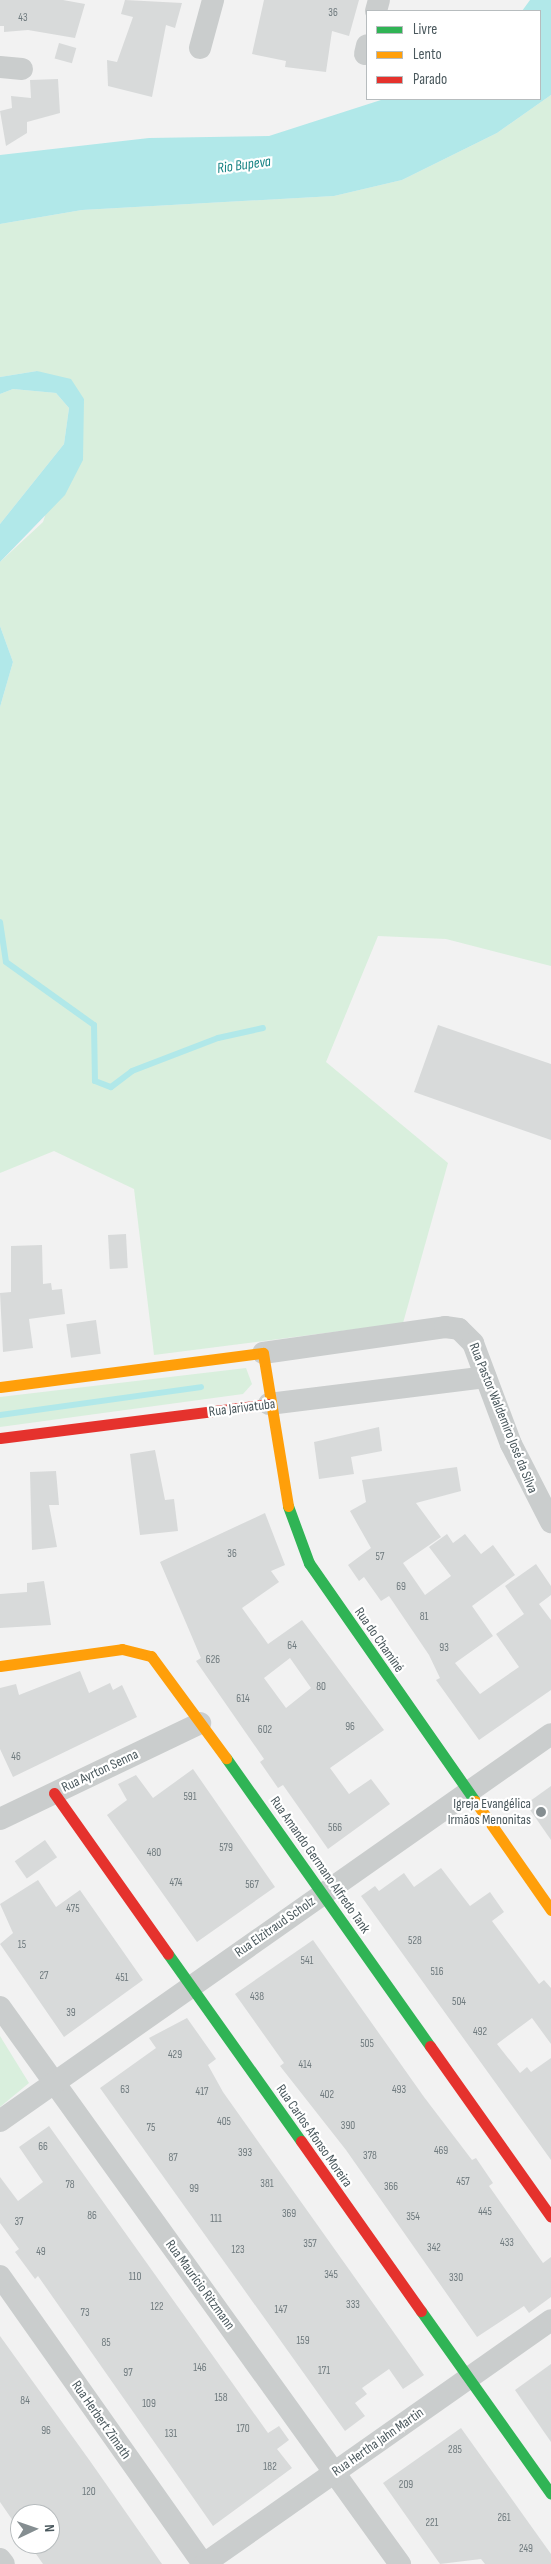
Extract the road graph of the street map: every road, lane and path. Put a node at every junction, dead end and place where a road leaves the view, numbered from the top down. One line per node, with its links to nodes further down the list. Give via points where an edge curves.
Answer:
1 (213, 0): 2 (street)
2 (200, 48)
3 (263, 1353): 4 (street, Rua Pastor Waldemiro José da Silva, via 445,1327 469,1336); 5 (street); 6 (street, Rua do Chaminé)
4 (485, 1377): 6 (street, Rua Jarivatuba); 8 (street, Rua Pastor Waldemiro José da Silva, via 523,1472)
5 (0, 1387)
6 (269, 1404): 7 (street, Rua Jarivatuba); 12 (street, Rua do Chaminé, via 284,1495 309,1563)
7 (0, 1438)
8 (551, 1522)
9 (0, 1666): 10 (street, Rua Amando Germano Alfredo Tank, via 136,1650 160,1665)
10 (200, 1723): 13 (street, Rua Ayrton Senna); 15 (street, Rua Amando Germano Alfredo Tank)
11 (551, 1734): 12 (street, Rua Elzitraud Scholz)
12 (468, 1792): 15 (street, Rua Elzitraud Scholz); 16 (street, Rua do Chaminé)
13 (54, 1793): 14 (street, Rua Ayrton Senna); 17 (street, Rua Carlos Afonso Moreira)
14 (0, 1819)
15 (323, 1894): 17 (street, Rua Elzitraud Scholz); 21 (street, Rua Amando Germano Alfredo Tank)
16 (551, 1910)
17 (190, 1988): 19 (street, Rua Elzitraud Scholz); 24 (street, Rua Carlos Afonso Moreira)
18 (0, 2006): 19 (street, Rua Maurício Ritzmann)
19 (55, 2083): 20 (street, Rua Elzitraud Scholz); 25 (street, Rua Maurício Ritzmann)
20 (0, 2121)
21 (551, 2217)
22 (0, 2276): 29 (street, Rua Herbert Zimath)
23 (551, 2320): 24 (street, Rua Hertha Jahn Martin)
24 (468, 2378): 25 (street, Rua Hertha Jahn Martin); 26 (street, Rua Carlos Afonso Moreira)
25 (335, 2472): 29 (street, Rua Hertha Jahn Martin); 30 (street, Rua Maurício Ritzmann)
26 (551, 2494)
27 (0, 2559): 28 (street)
28 (4, 2564)
29 (204, 2564)
30 (400, 2564)

